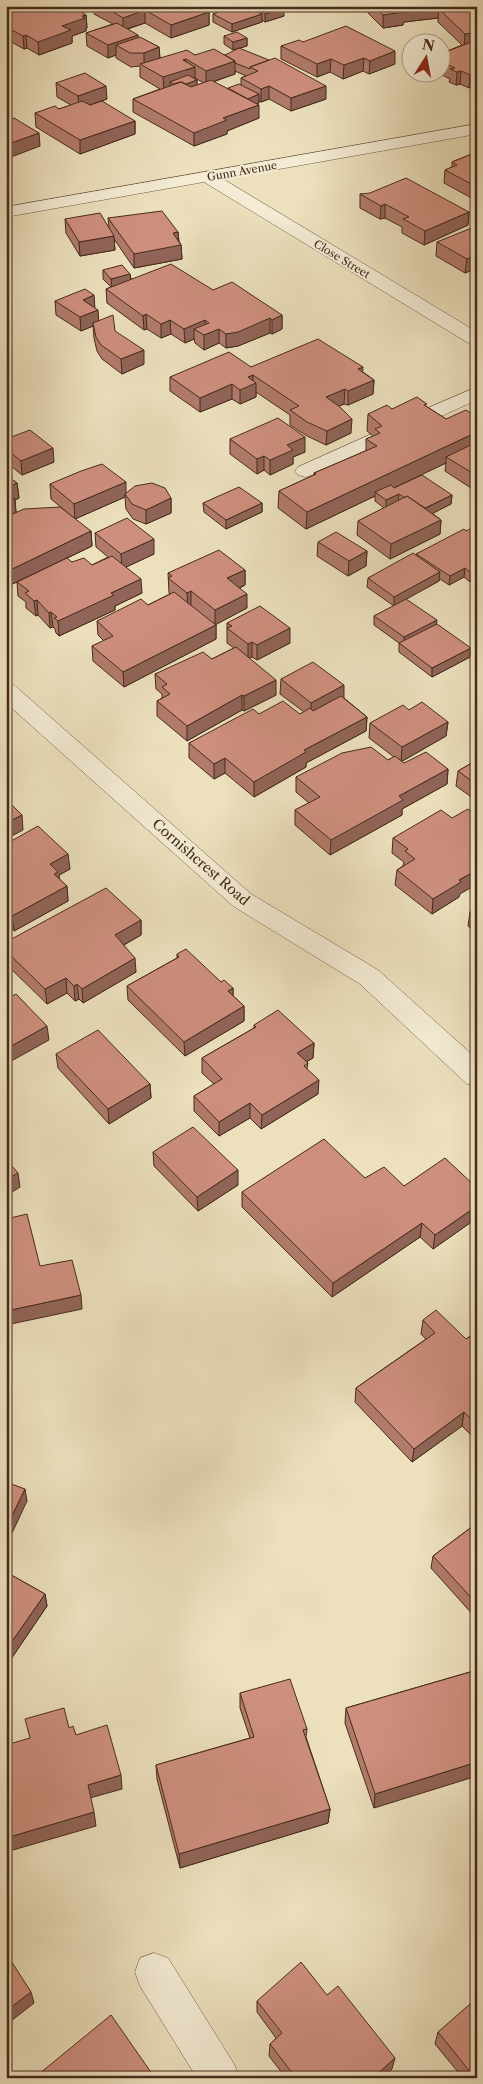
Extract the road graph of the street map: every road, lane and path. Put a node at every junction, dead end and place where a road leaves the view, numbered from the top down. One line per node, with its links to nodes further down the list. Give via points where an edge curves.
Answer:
1 (477, 129): 2 (street, Gunn Avenue)
2 (207, 177): 3 (street, Gunn Avenue); 4 (street, Close Street)
3 (6, 212)
4 (477, 340)
5 (477, 393): 6 (street)
6 (421, 418)
7 (376, 438): 8 (street)
8 (305, 471)
9 (6, 690): 10 (street, Cornishcrest Road, via 242,900 369,977)
10 (477, 1076)
11 (154, 1972): 12 (street)
12 (220, 2078)

